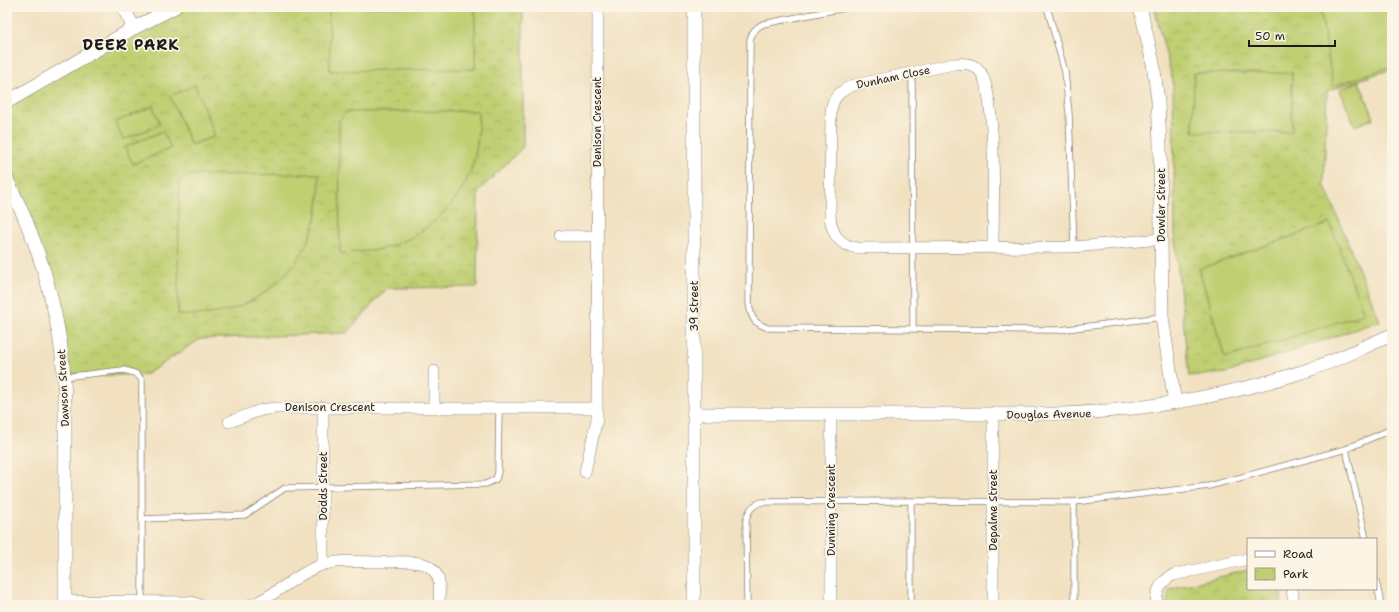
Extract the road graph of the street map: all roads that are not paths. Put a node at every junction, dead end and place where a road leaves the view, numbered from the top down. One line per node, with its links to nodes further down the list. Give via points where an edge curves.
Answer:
1 (123, 7): 8 (street)
2 (175, 7): 8 (street)
3 (598, 7): 13 (street, Denison Crescent)
4 (694, 7): 28 (street, 39 Street)
5 (849, 7): 19 (lane, via 763,24 752,33 750,312 754,320 768,328)
6 (1047, 7): 17 (lane, via 1065,72)
7 (1140, 7): 14 (street, Dowler Street, via 1153,63 1158,101)
8 (134, 28): 10 (street)
9 (912, 73): 15 (lane); 15 (street, Dunham Close, via 847,88 834,99 831,110 830,216 835,235 845,245 858,248); 16 (street, Dunham Close, via 967,63 978,68 984,78 992,132)
10 (7, 102)
11 (7, 180): 22 (street, Dawson Street, via 32,232 48,280 61,342)
12 (561, 236): 13 (street)
13 (597, 236): 27 (street, Denison Crescent)
14 (1161, 239): 17 (street, Dunham Close); 18 (street, Dowler Street)
15 (913, 247): 16 (street, Dunham Close); 19 (lane)
16 (993, 247): 17 (street, Dunham Close)
17 (1074, 247)
18 (1162, 317): 19 (lane, via 1059,330); 23 (street, Dowler Street)
19 (913, 328)
20 (1392, 335): 23 (street, Douglas Avenue, via 1312,369 1240,390)
21 (434, 371): 25 (street)
22 (64, 377): 40 (lane, via 123,370 140,375); 46 (street, Dawson Street)
23 (1175, 403): 30 (street, Douglas Avenue, via 1092,413)
24 (323, 407): 25 (street, Denison Crescent); 31 (street, Denison Crescent, via 268,408); 35 (street, Dodds Street)
25 (434, 407): 26 (street, Denison Crescent)
26 (499, 408): 27 (street, Denison Crescent); 35 (lane, via 498,472 496,479 491,482)
27 (597, 408): 34 (street, Denison Crescent, via 597,419)
28 (693, 414): 29 (street, Douglas Avenue); 51 (street, 39 Street)
29 (831, 414): 30 (street, Douglas Avenue); 37 (street, Dunning Crescent)
30 (993, 415): 38 (street, Depalme Street)
31 (229, 422)
32 (1392, 429): 33 (lane)
33 (1346, 449): 39 (lane, via 1205,487); 41 (lane)
34 (585, 472)
35 (323, 486): 40 (lane, via 285,488 245,515); 43 (street, Dodds Street)
36 (911, 501): 37 (lane); 38 (lane); 54 (lane)
37 (831, 502): 52 (lane, via 755,504 746,521); 53 (street, Dunning Crescent)
38 (993, 502): 39 (lane); 55 (street, Depalme Street)
39 (1074, 502): 56 (lane)
40 (142, 519): 47 (lane)
41 (1366, 538)
42 (1247, 559): 57 (street, via 1167,578 1157,591)
43 (323, 564): 49 (street); 50 (street, via 424,564 437,575 440,587)
44 (1377, 586): 59 (lane)
45 (1292, 590): 58 (street)
46 (65, 603): 47 (street)
47 (142, 603): 48 (street, via 191,602)
48 (200, 605)
49 (250, 605)
50 (439, 605)
51 (694, 605)
52 (747, 605)
53 (831, 605)
54 (912, 605)
55 (992, 605)
56 (1074, 605)
57 (1156, 605)
58 (1294, 605)
59 (1380, 605)

